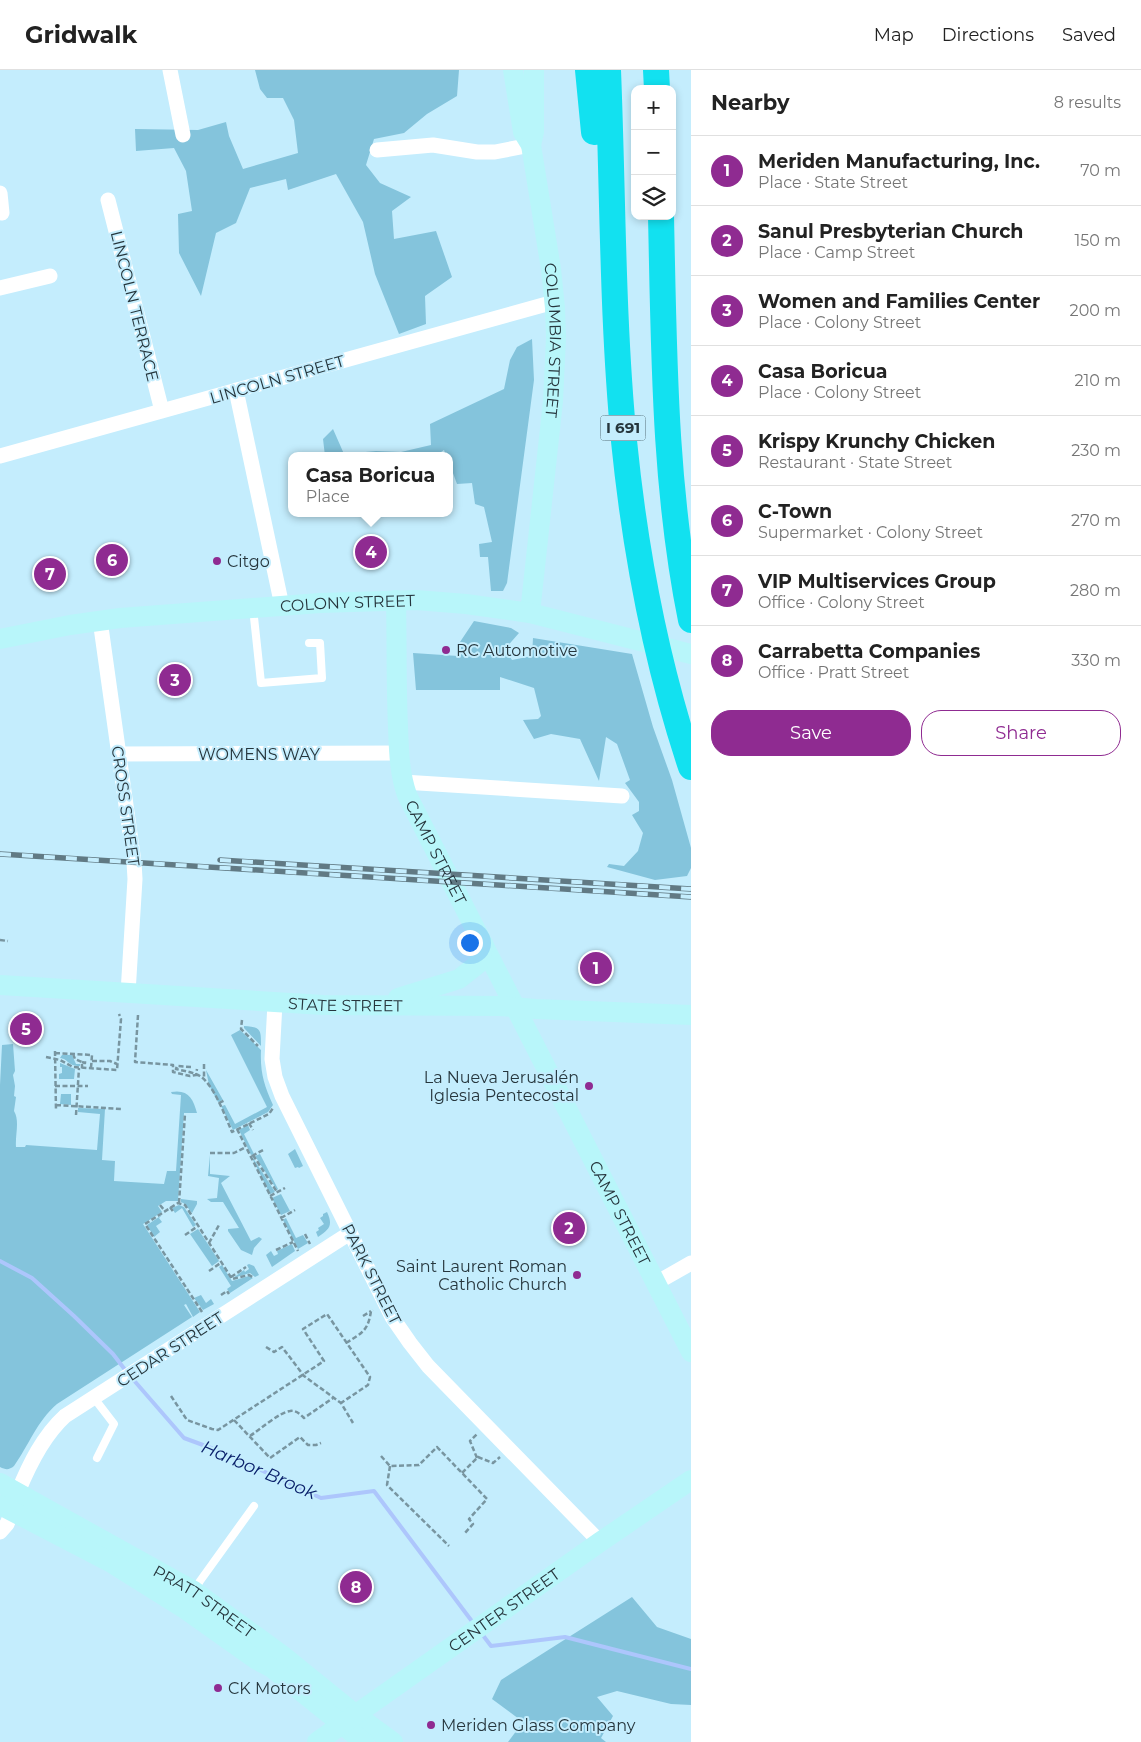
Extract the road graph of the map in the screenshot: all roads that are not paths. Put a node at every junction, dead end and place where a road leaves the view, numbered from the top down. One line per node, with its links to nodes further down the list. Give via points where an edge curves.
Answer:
1 (170, 70): 8 (street)
2 (513, 70): 9 (street, COLUMBIA STREET, via 523,132)
3 (534, 70): 9 (street)
4 (588, 70): 15 (highway, via 601,220)
5 (608, 70): 15 (highway, I 691)
6 (656, 70): 7 (highway)
7 (657, 85)
8 (183, 136)
9 (531, 145): 10 (street, via 495,152 433,146); 18 (street, COLUMBIA STREET)
10 (377, 150)
11 (0, 193): 13 (street)
12 (108, 200): 20 (street, LINCOLN TERRACE)
13 (2, 213)
14 (661, 220): 22 (highway, I 691)
15 (615, 255): 35 (highway, I 691, via 618,354 632,508 648,600)
16 (50, 276): 17 (street)
17 (0, 288)
18 (554, 302): 19 (street, LINCOLN STREET); 27 (street, COLUMBIA STREET, via 556,359 553,401)
19 (236, 390): 20 (street, LINCOLN STREET); 25 (street)
20 (162, 411): 21 (street, LINCOLN STREET)
21 (0, 456)
22 (670, 466): 23 (highway, via 685,505); 28 (highway, I 691, via 677,538)
23 (691, 537)
24 (396, 600): 25 (street, COLONY STREET); 27 (street, COLONY STREET, via 441,601); 33 (street, CAMP STREET)
25 (282, 606): 26 (street, COLONY STREET)
26 (253, 608): 29 (street, COLONY STREET); 31 (lane, via 260,647 261,683 322,678 320,643)
27 (530, 613): 32 (street, COLONY STREET)
28 (690, 615)
29 (100, 620): 30 (street, COLONY STREET); 34 (street, CROSS STREET)
30 (0, 639)
31 (309, 643)
32 (691, 654)
33 (399, 753): 34 (street, WOMENS WAY); 36 (street, CAMP STREET)
34 (119, 754): 40 (street, CROSS STREET, via 135,880)
35 (691, 767)
36 (403, 782): 37 (street); 38 (street, CAMP STREET)
37 (622, 796)
38 (484, 945): 42 (street, via 478,964 459,979); 43 (street, CAMP STREET)
39 (0, 985): 40 (street, STATE STREET)
40 (128, 993): 41 (street, STATE STREET)
41 (275, 1003): 42 (street, STATE STREET); 45 (street, PARK STREET, via 272,1059 275,1077)
42 (373, 1006): 43 (street, STATE STREET)
43 (516, 1006): 44 (street, STATE STREET); 47 (street, CAMP STREET)
44 (690, 1016)
45 (350, 1233): 49 (street, CEDAR STREET); 57 (street, PARK STREET, via 392,1317 428,1366)
46 (691, 1264): 47 (street)
47 (656, 1283): 48 (street, CAMP STREET)
48 (691, 1352)
49 (94, 1398): 50 (lane, via 114,1424); 53 (street, CEDAR STREET, via 52,1428)
50 (97, 1458)
51 (691, 1480): 57 (street, CENTER STREET)
52 (0, 1483): 53 (street, PRATT STREET)
53 (18, 1492): 55 (street); 58 (street, PRATT STREET)
54 (254, 1506): 58 (lane)
55 (6, 1509): 56 (street, via 7,1524); 59 (street, PRATT STREET, via 110,1562)
56 (0, 1532)
57 (600, 1542): 59 (street, CENTER STREET)
58 (194, 1591): 59 (street, PRATT STREET, via 282,1655)
59 (349, 1720): 60 (street, CENTER STREET); 61 (street, PRATT STREET); 62 (street, PRATT STREET)
60 (318, 1742)
61 (364, 1742)
62 (393, 1742)

